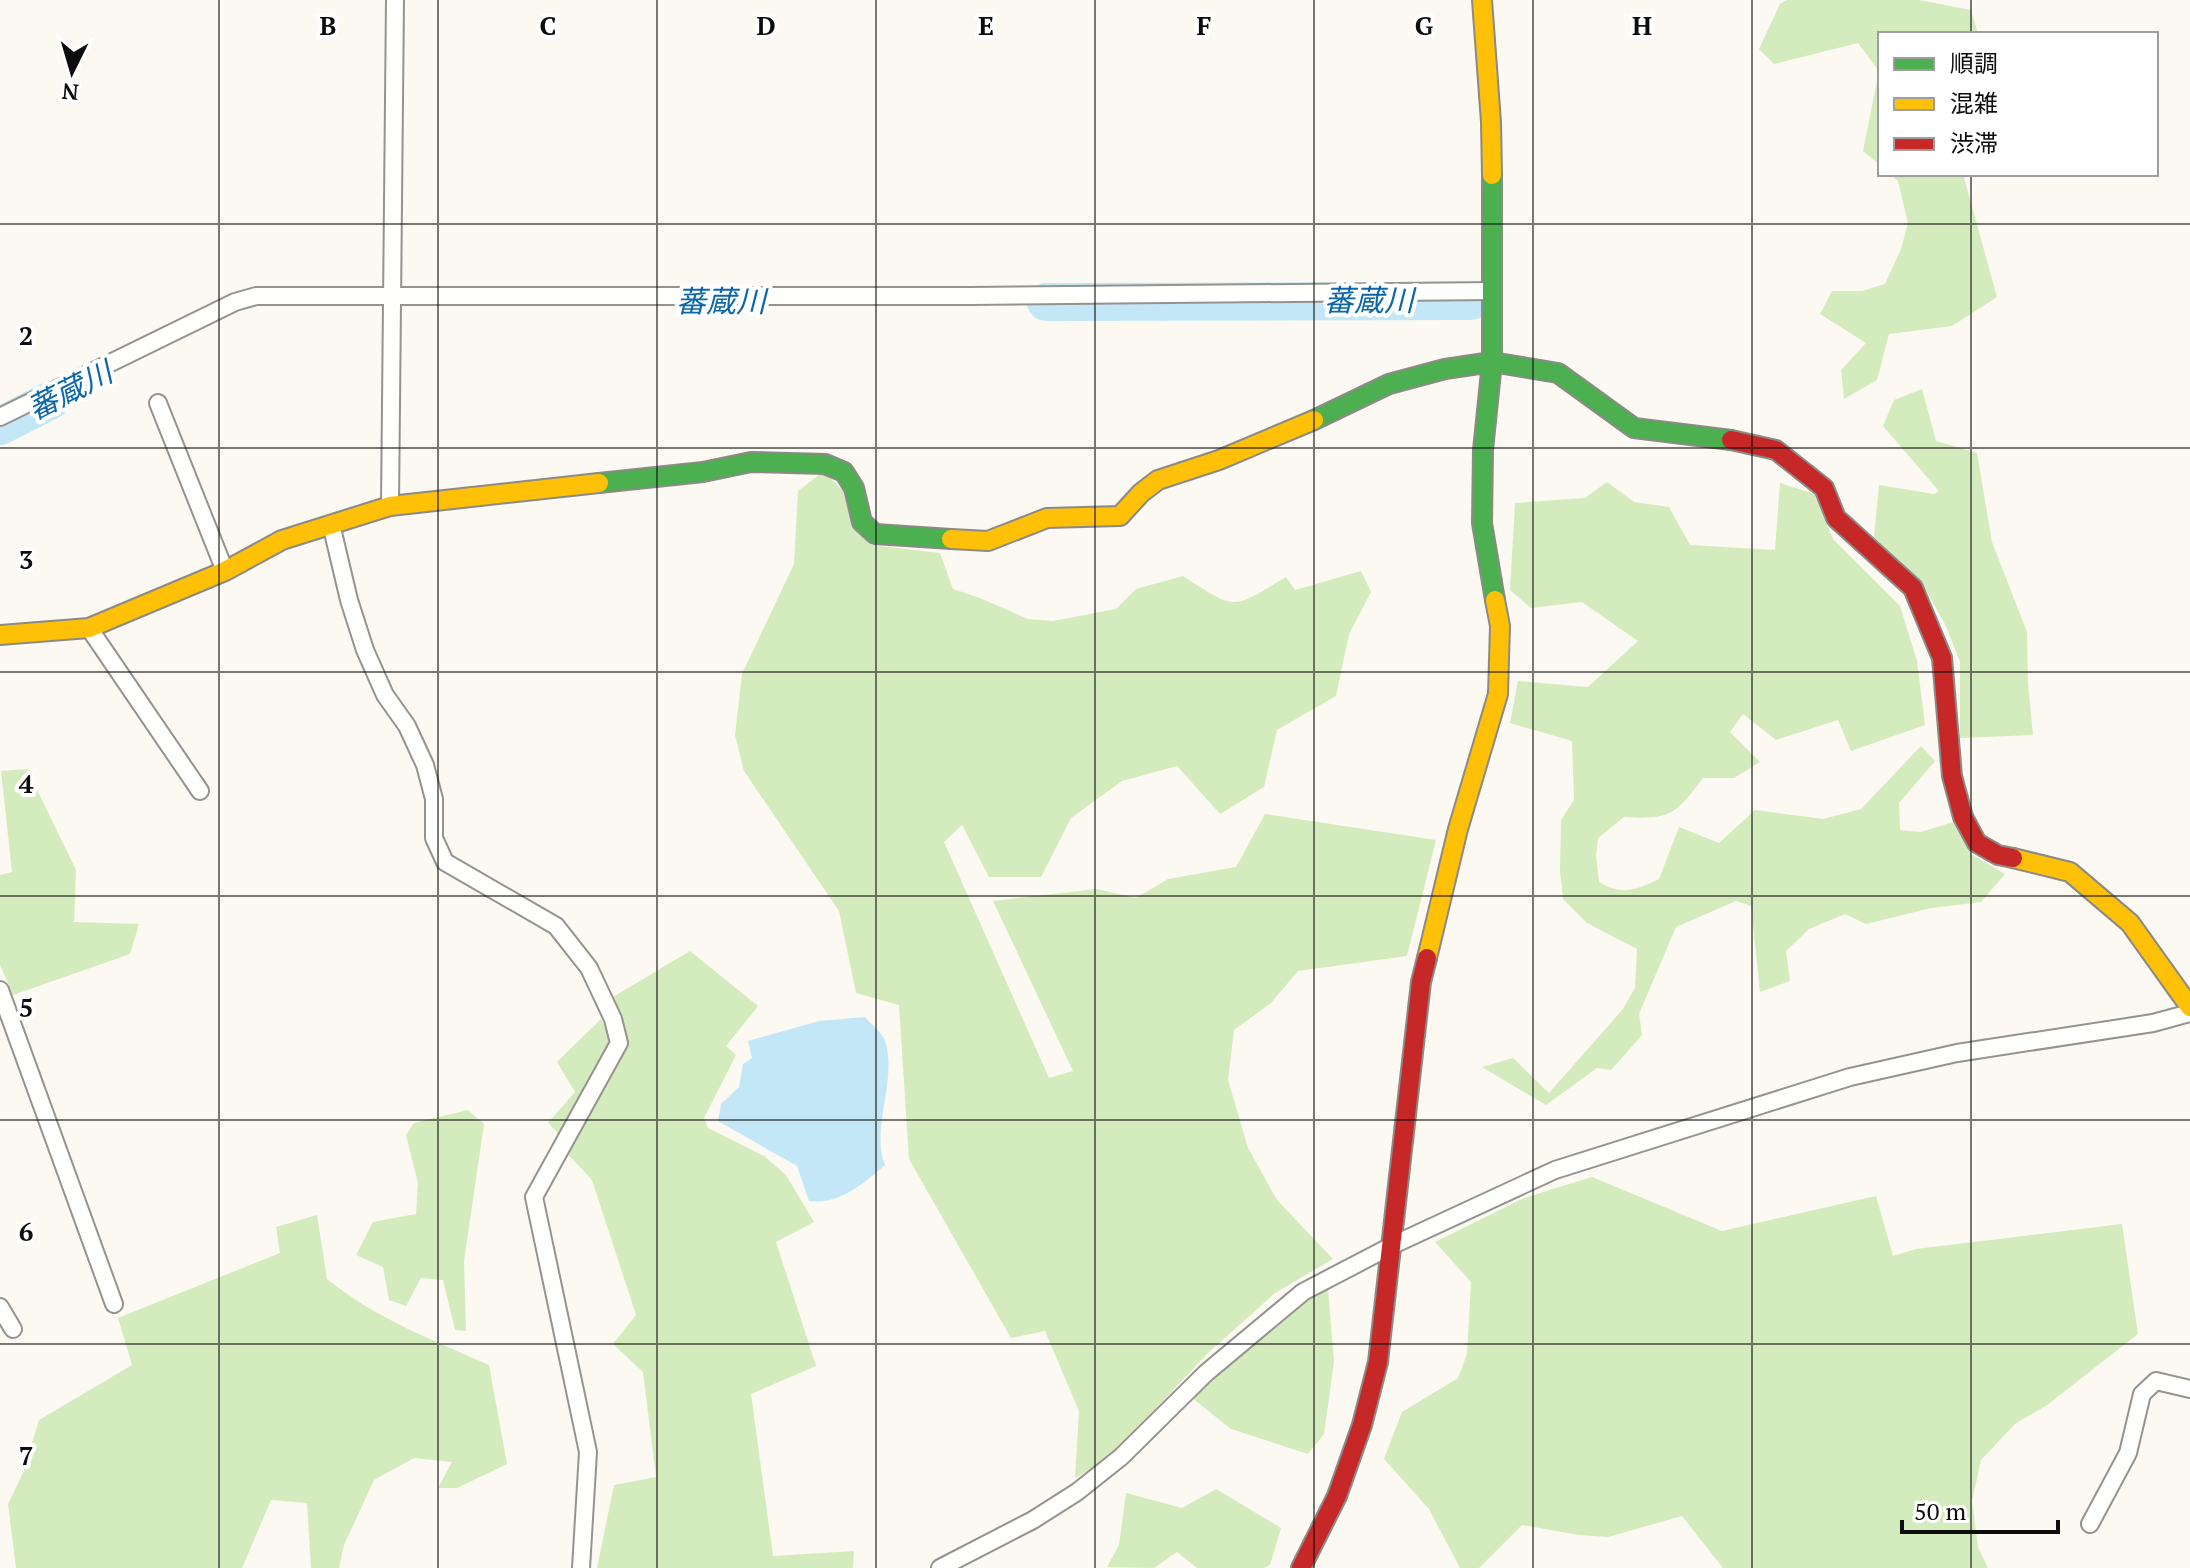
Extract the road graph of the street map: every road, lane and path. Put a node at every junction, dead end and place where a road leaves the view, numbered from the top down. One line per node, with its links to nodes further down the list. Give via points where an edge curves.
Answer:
1 (395, 0): 4 (street)
2 (1482, 0): 3 (street, via 1491,122)
3 (1493, 291): 4 (street); 5 (street)
4 (391, 300): 7 (street, via 256,296 235,302); 8 (street)
5 (1492, 362): 8 (street, via 1389,384 1219,460 1158,480 1120,516 1047,518 988,541 875,534 862,522 844,472 825,464 751,462 703,472); 15 (street, via 1558,373 1634,428 1776,450 1824,488 1836,518 1913,588 1942,658 1952,776 1963,817 1977,843 1998,855 2070,872 2130,923); 16 (street, via 1482,523 1500,626 1498,694 1421,982)
6 (158, 403): 10 (street)
7 (0, 417)
8 (390, 506): 9 (street)
9 (331, 524): 10 (street, via 282,540); 22 (street, via 365,650 425,765 434,799 434,838 445,862 556,926 589,968 619,1043 534,1197 588,1452)
10 (225, 571): 11 (street)
11 (89, 628): 12 (street); 13 (street)
12 (0, 635)
13 (200, 791)
14 (0, 990): 17 (street)
15 (2190, 1010): 16 (street, via 2153,1023 1957,1053 1850,1077 1555,1170)
16 (1393, 1245): 23 (street, via 1303,1292 1077,1492); 24 (street, via 1378,1362 1362,1425 1324,1526)
17 (114, 1304)
18 (0, 1307): 19 (street)
19 (13, 1329)
20 (2190, 1389): 21 (street, via 2156,1381 2142,1394 2128,1453)
21 (2090, 1524)
22 (581, 1568)
23 (940, 1568)
24 (1301, 1568)

